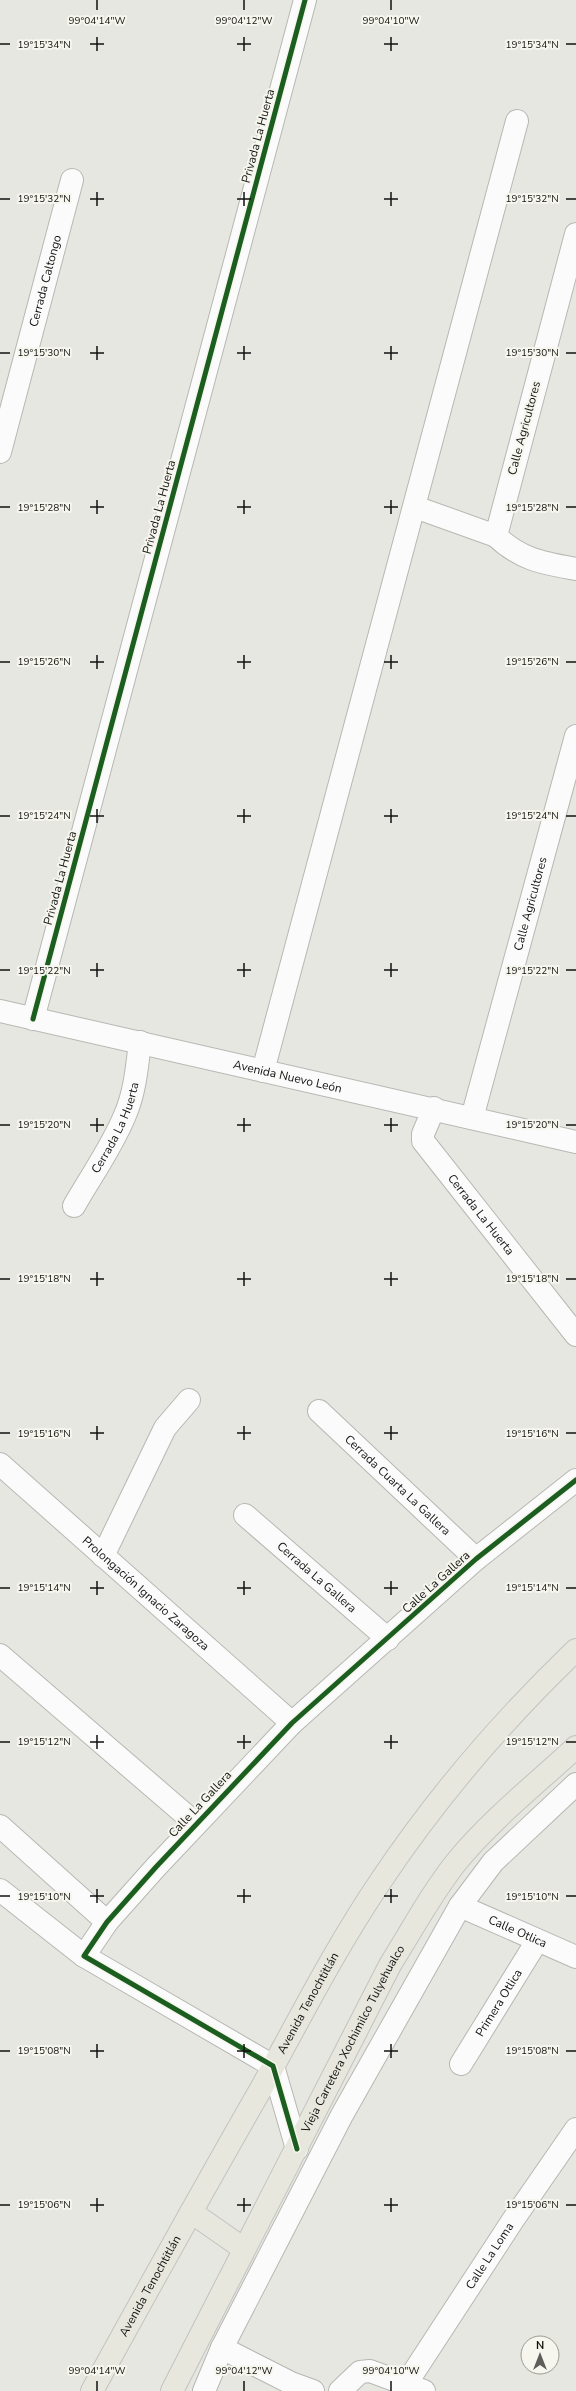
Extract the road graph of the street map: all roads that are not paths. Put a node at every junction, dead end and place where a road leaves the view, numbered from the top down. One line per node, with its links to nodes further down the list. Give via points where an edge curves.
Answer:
1 (305, 0): 11 (street, Privada La Huerta)
2 (517, 121): 6 (street)
3 (72, 180): 5 (street, Cerrada Caltongo)
4 (576, 234): 7 (street, Calle Agricultores)
5 (0, 452)
6 (415, 507): 7 (street); 13 (street)
7 (496, 536): 8 (street, via 505,545 532,561)
8 (576, 569)
9 (576, 736): 15 (street, Calle Agricultores)
10 (0, 1011): 11 (street, Avenida Nuevo León)
11 (33, 1019): 12 (street, Avenida Nuevo León)
12 (140, 1042): 13 (street, Avenida Nuevo León); 17 (street, Cerrada La Huerta, via 137,1069 126,1114)
13 (263, 1071): 14 (street, Avenida Nuevo León)
14 (434, 1108): 15 (street, Avenida Nuevo León); 18 (street, Cerrada La Huerta, via 423,1134 423,1141)
15 (472, 1118): 16 (street, Avenida Nuevo León)
16 (576, 1142)
17 (74, 1206)
18 (576, 1336)
19 (189, 1400): 24 (street, via 165,1428)
20 (319, 1411): 25 (street, Cerrada Cuarta La Gallera)
21 (0, 1464): 24 (street, Prolongación Ignacio Zaragoza)
22 (576, 1480): 25 (street, Calle La Gallera)
23 (245, 1515): 26 (street, Cerrada La Gallera)
24 (103, 1556): 29 (street, Prolongación Ignacio Zaragoza)
25 (476, 1559): 26 (street, Calle La Gallera)
26 (388, 1639): 29 (street, Calle La Gallera)
27 (576, 1650): 41 (main road, Avenida Tenochtitlán, via 490,1741 441,1800 380,1881 328,1966)
28 (0, 1655): 32 (street)
29 (292, 1723): 32 (street, Calle La Gallera)
30 (576, 1747): 43 (main road, Vieja Carretera Xochimilco Tulyehualco, via 501,1816 458,1861 440,1886 390,1965)
31 (576, 1784): 35 (street, via 493,1862)
32 (195, 1823): 36 (street, Calle La Gallera)
33 (0, 1826): 36 (street)
34 (0, 1890): 38 (street)
35 (460, 1906): 37 (street, Calle Otlica); 46 (street, via 342,2115)
36 (107, 1922): 38 (street, Calle La Gallera)
37 (537, 1941): 39 (street, Calle Otlica); 40 (street, Primera Otlica)
38 (84, 1956): 41 (street)
39 (576, 1957)
40 (461, 2064)
41 (273, 2066): 43 (street); 44 (main road, Avenida Tenochtitlán)
42 (576, 2129): 47 (street, Calle La Loma, via 513,2220)
43 (297, 2149): 45 (main road, Vieja Carretera Xochimilco Tulyehualco)
44 (191, 2212): 45 (main road); 48 (main road, Avenida Tenochtitlán)
45 (244, 2250): 49 (main road, Vieja Carretera Xochimilco Tulyehualco)
46 (222, 2348): 50 (street); 51 (street)
47 (415, 2387): 52 (street, Calle La Loma, via 370,2371 360,2372)
48 (92, 2391)
49 (172, 2391)
50 (204, 2391)
51 (313, 2391)
52 (340, 2391)

